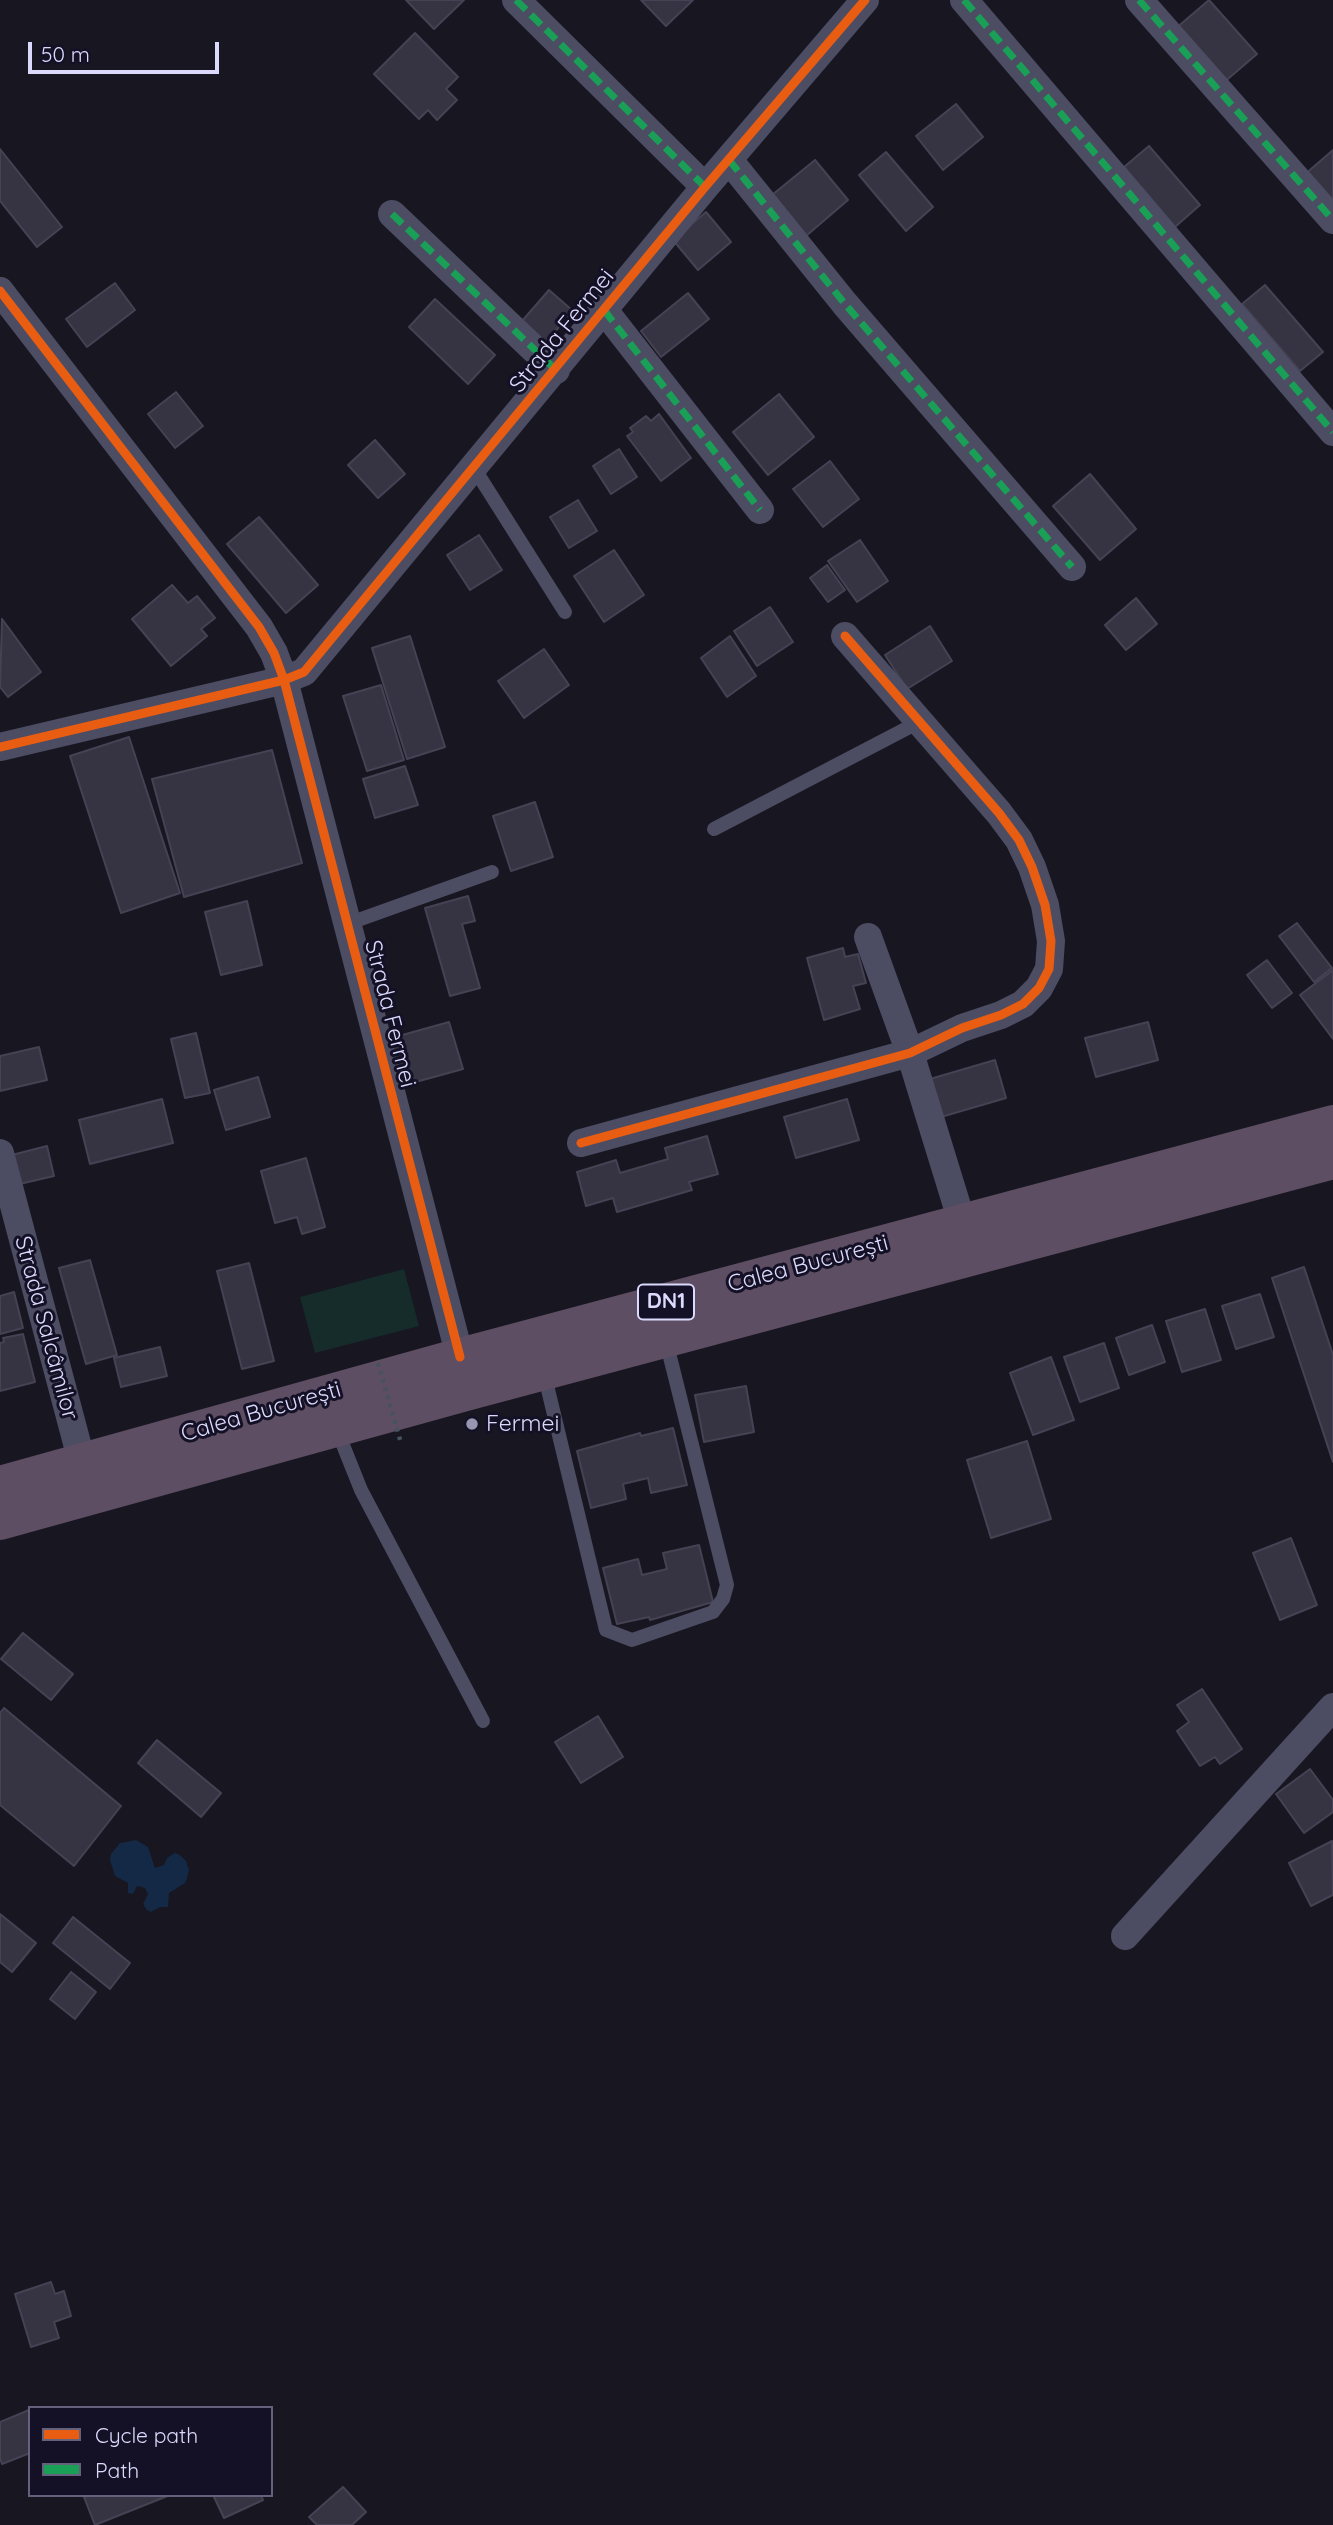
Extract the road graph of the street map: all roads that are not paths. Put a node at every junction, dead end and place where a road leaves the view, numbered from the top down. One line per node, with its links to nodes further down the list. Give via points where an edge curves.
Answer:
1 (516, 0): 6 (street)
2 (864, 0): 5 (street, Strada Fermei)
3 (964, 0): 12 (street)
4 (1139, 0): 8 (street)
5 (729, 160): 6 (street, Strada Fermei); 15 (street, via 845,304)
6 (705, 187): 10 (street, Strada Fermei)
7 (392, 214): 11 (street)
8 (1333, 220)
9 (0, 291): 18 (street, Strada Fermei, via 259,627)
10 (604, 310): 11 (street, Strada Fermei); 14 (street)
11 (556, 370): 13 (street, Strada Fermei)
12 (1333, 432)
13 (474, 468): 16 (lane); 18 (street, Strada Fermei, via 304,672)
14 (760, 510)
15 (1072, 567)
16 (565, 612)
17 (845, 636): 19 (street)
18 (284, 681): 20 (street); 23 (street, Strada Fermei)
19 (919, 722): 21 (lane); 25 (street, via 1018,840 1045,905 1052,941 1049,969 1023,1004)
20 (0, 747)
21 (713, 829)
22 (492, 872): 23 (lane)
23 (347, 924): 32 (street, Strada Fermei)
24 (868, 937): 25 (street)
25 (911, 1053): 27 (street); 30 (street)
26 (1333, 1124): 30 (highway, Calea București / DN1)
27 (582, 1143)
28 (0, 1153): 35 (street, Strada Salcâmilor)
29 (1333, 1160): 31 (highway, Calea București / DN1)
30 (962, 1222): 32 (highway, Calea București / DN1)
31 (665, 1340): 33 (highway, Calea București / DN1); 33 (lane, via 727,1585 713,1612 632,1640 606,1630)
32 (460, 1357): 35 (highway, Calea București / DN1)
33 (544, 1372): 34 (highway, Calea București / DN1)
34 (336, 1429): 37 (highway, Calea București / DN1); 38 (lane, via 361,1490)
35 (82, 1462): 36 (highway, Calea București / DN1)
36 (0, 1485)
37 (0, 1521)
38 (483, 1721)
39 (1329, 1723): 40 (street)
40 (1125, 1936)

